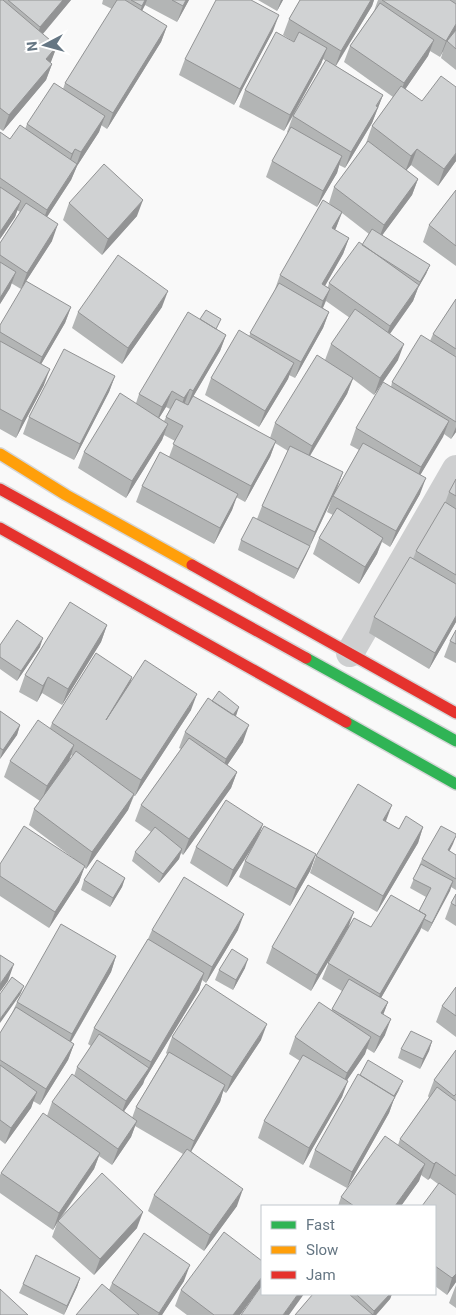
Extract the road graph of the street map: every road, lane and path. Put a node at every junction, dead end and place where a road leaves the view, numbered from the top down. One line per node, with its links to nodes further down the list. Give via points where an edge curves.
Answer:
1 (0, 454): 5 (main road, via 66,495)
2 (456, 469): 5 (street)
3 (0, 488): 7 (main road)
4 (0, 528): 8 (main road)
5 (350, 653): 6 (main road)
6 (456, 713)
7 (456, 741)
8 (456, 784)

